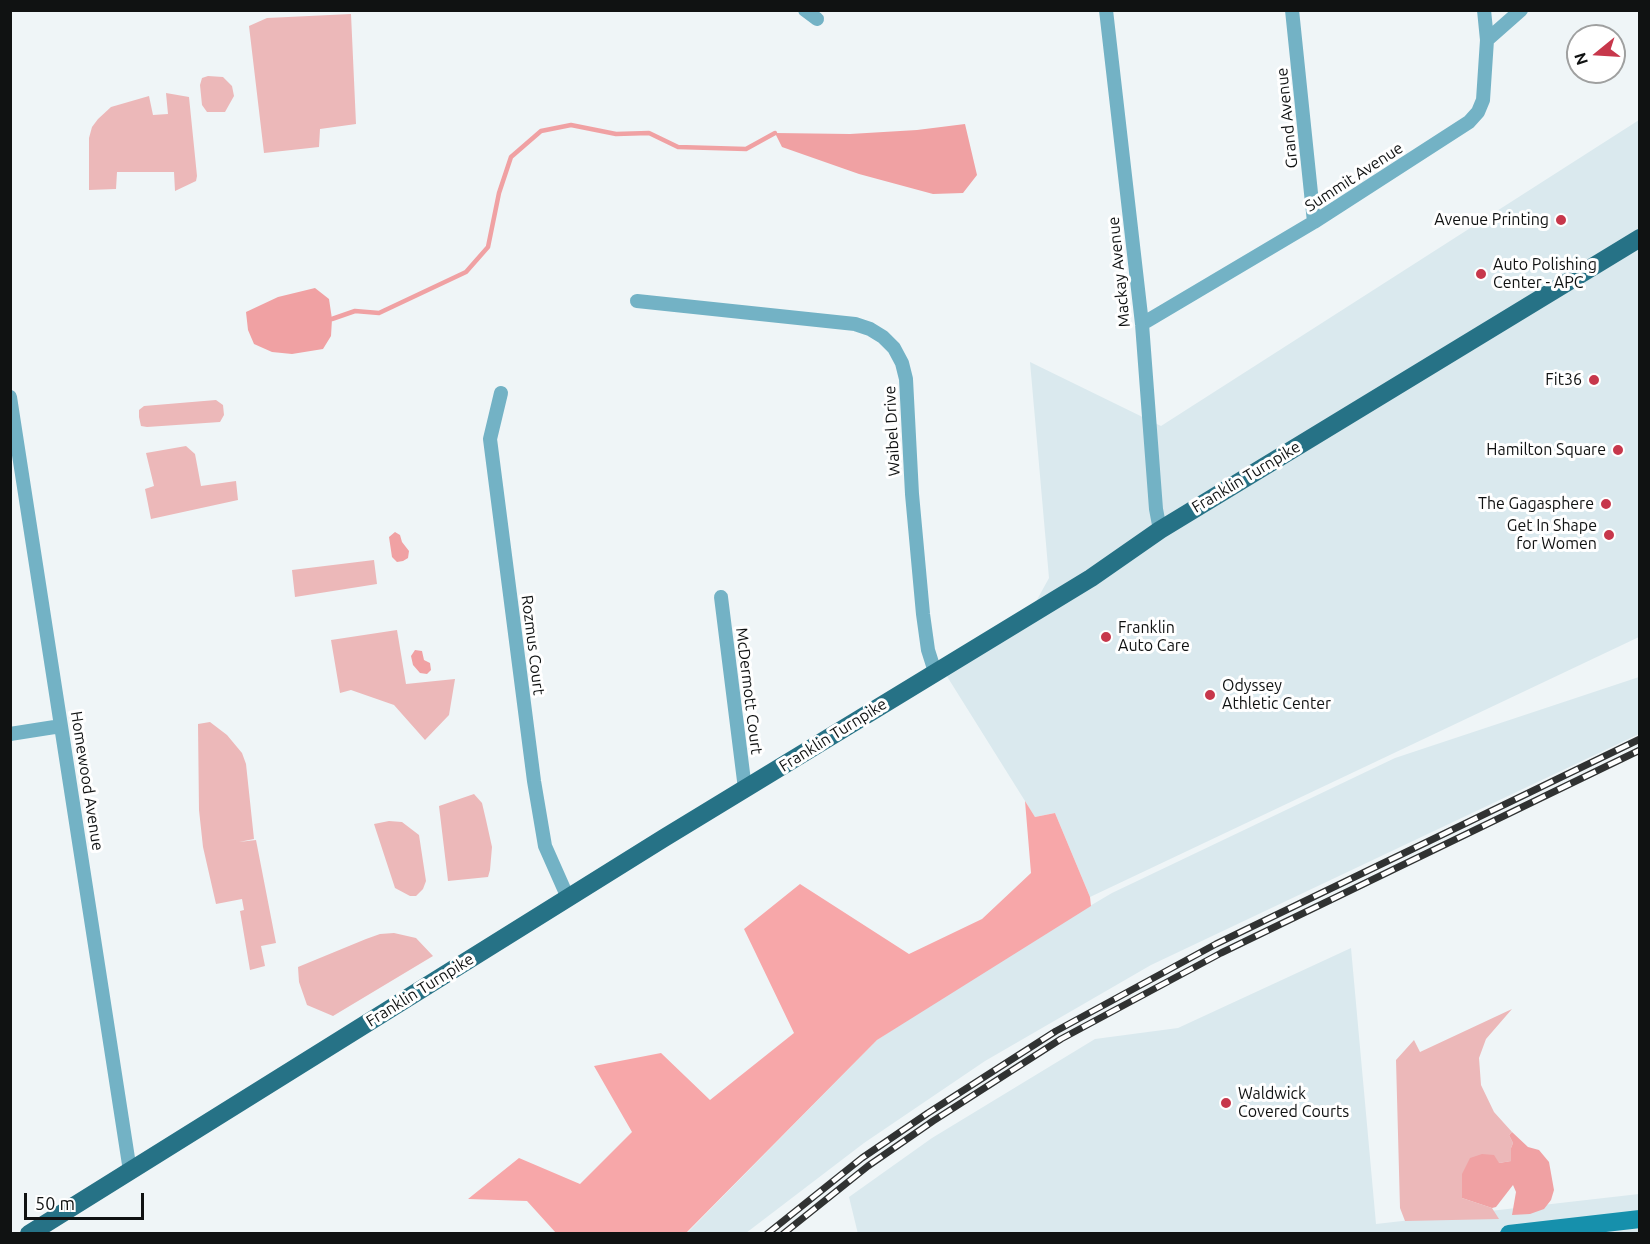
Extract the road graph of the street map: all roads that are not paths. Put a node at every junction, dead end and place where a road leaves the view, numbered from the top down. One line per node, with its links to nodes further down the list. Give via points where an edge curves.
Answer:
1 (1106, 10): 9 (street, Mackay Avenue)
2 (1292, 10): 6 (street, Grand Avenue)
3 (1484, 10): 5 (street, Summit Avenue)
4 (1521, 10): 5 (street)
5 (1487, 40): 6 (street, Summit Avenue, via 1483,100 1469,122)
6 (1314, 222): 9 (street, Summit Avenue)
7 (1640, 238): 12 (main road, Franklin Turnpike)
8 (637, 301): 14 (street, Waibel Drive, via 855,324 877,333 894,348 906,379 923,614)
9 (1142, 324): 12 (street, Mackay Avenue)
10 (501, 393): 18 (street, Rozmus Court, via 490,440 534,781 545,846)
11 (10, 397): 15 (street, Homewood Avenue)
12 (1160, 530): 14 (main road, Franklin Turnpike, via 1082,584)
13 (721, 597): 17 (street, McDermott Court)
14 (935, 672): 17 (main road, Franklin Turnpike)
15 (61, 726): 16 (street); 19 (street, Homewood Avenue)
16 (10, 734)
17 (745, 789): 18 (main road, Franklin Turnpike)
18 (568, 898): 19 (main road, Franklin Turnpike)
19 (130, 1171): 21 (main road, Franklin Turnpike)
20 (1640, 1219): 22 (street)
21 (29, 1233)
22 (1509, 1233)

